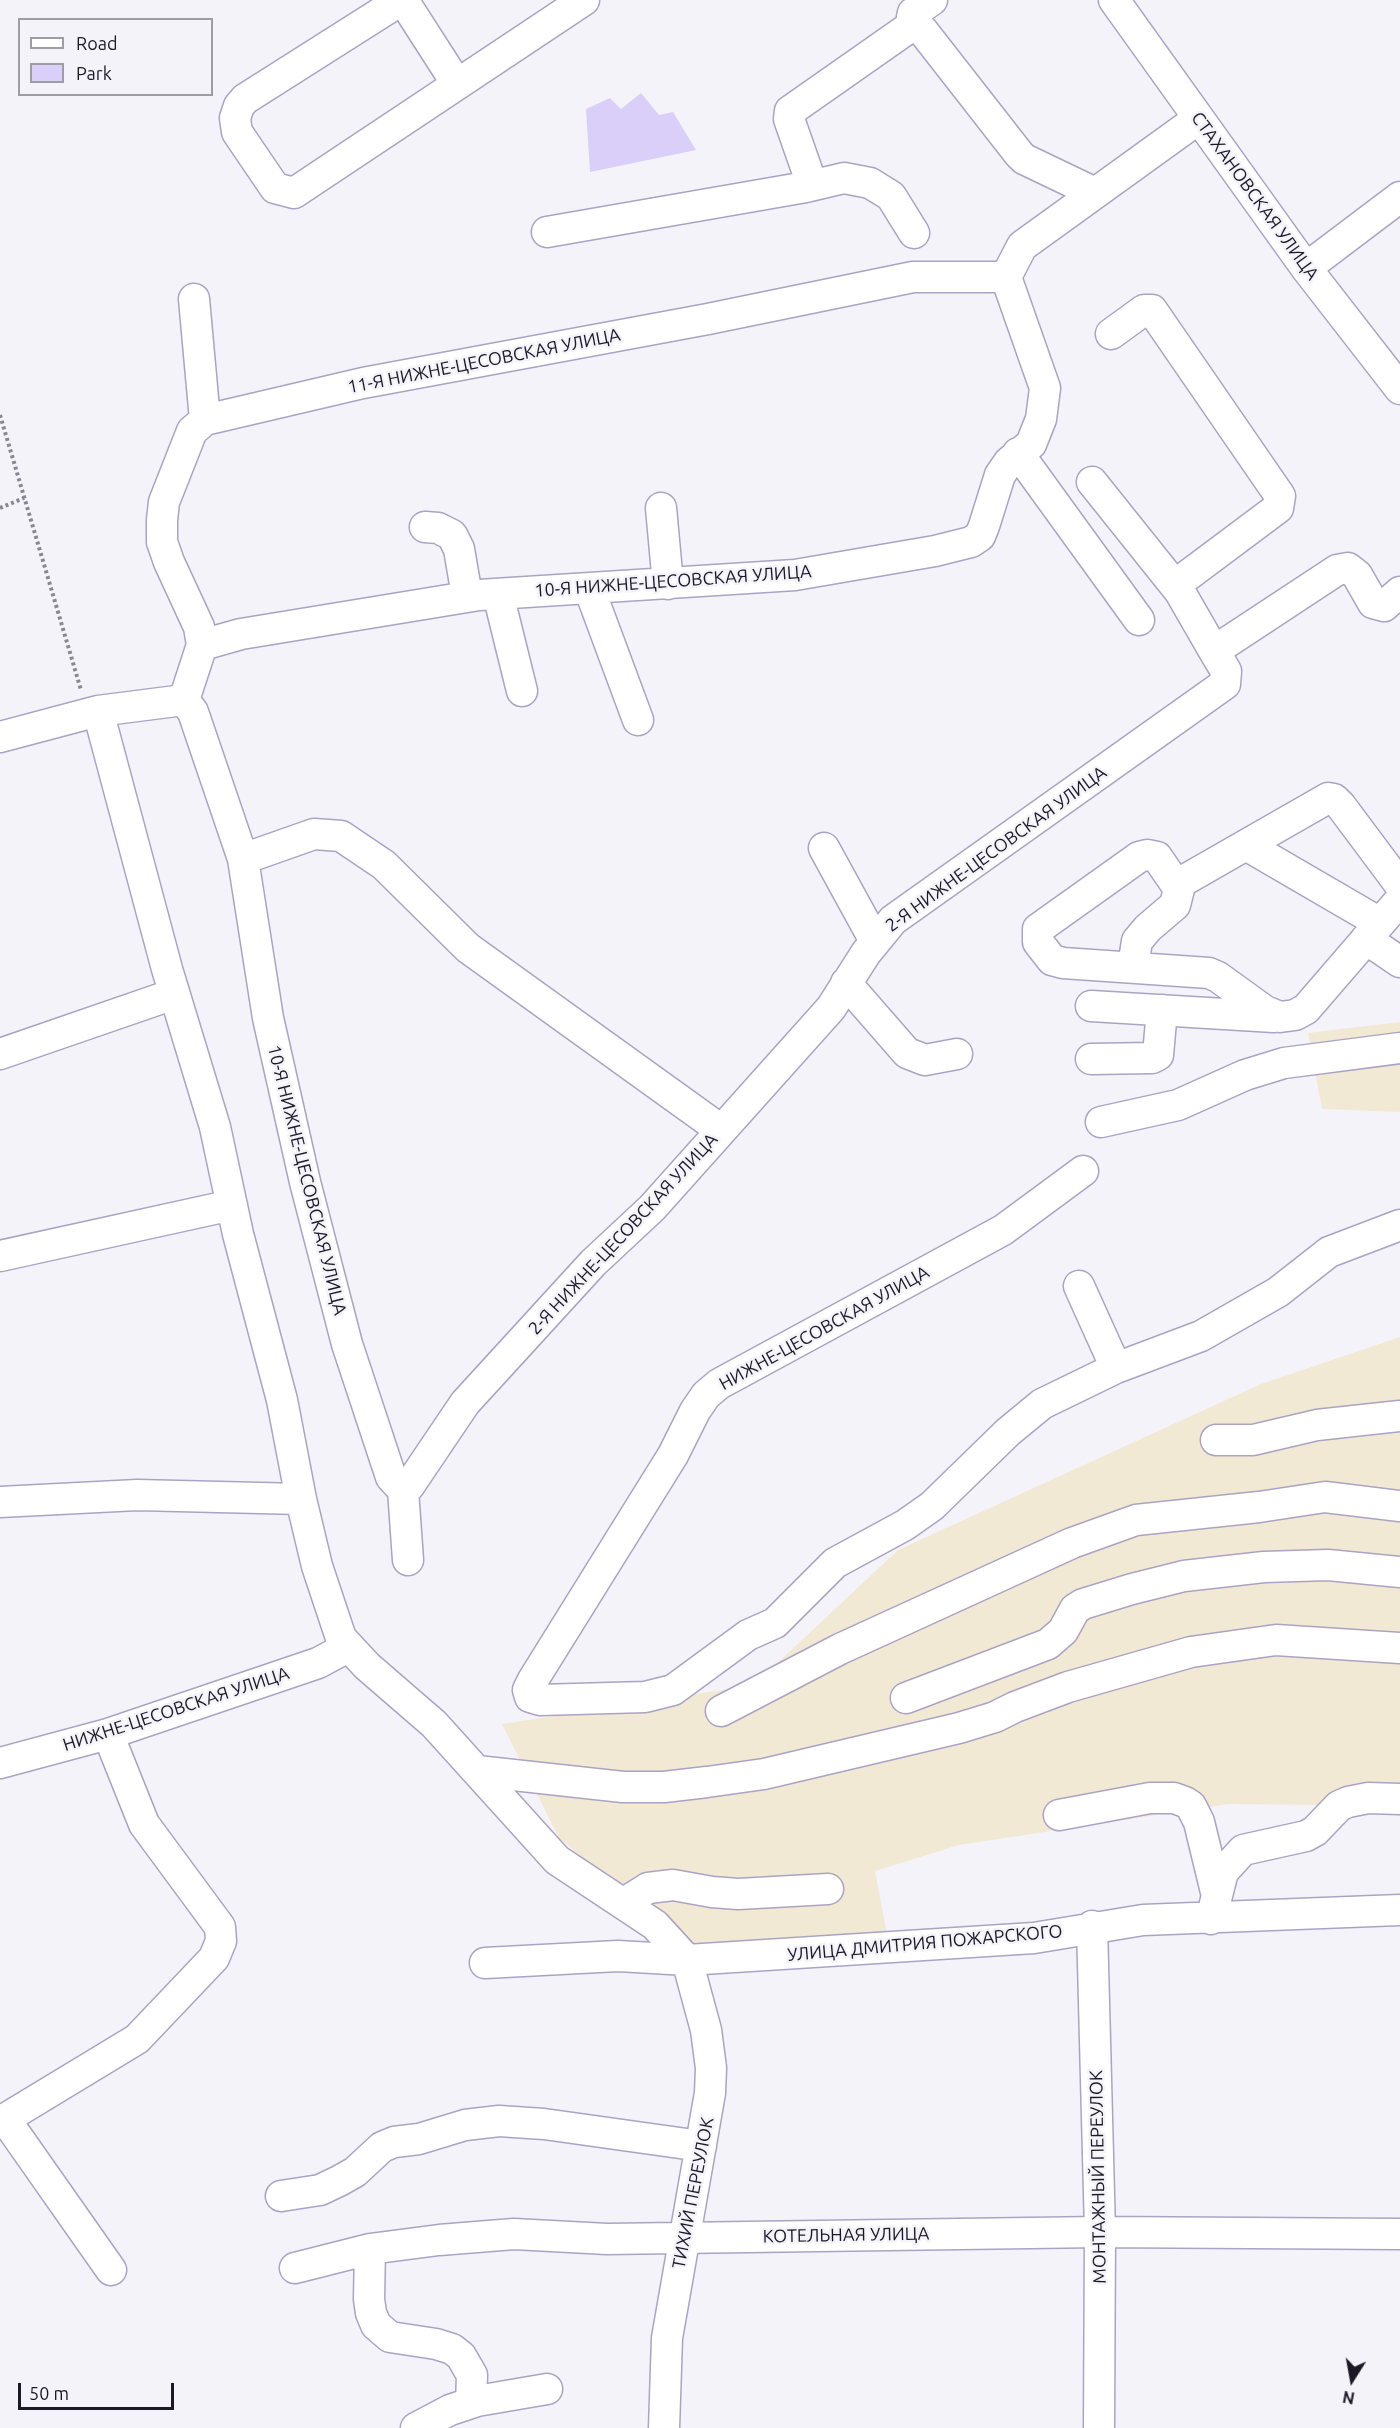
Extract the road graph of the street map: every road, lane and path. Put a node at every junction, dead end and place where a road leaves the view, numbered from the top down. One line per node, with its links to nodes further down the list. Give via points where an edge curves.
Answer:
1 (402, 0): 6 (street); 6 (street, via 245,99 235,118 237,132 275,188 294,193)
2 (584, 0): 4 (street)
3 (1114, 0): 7 (street, СТАХАНОВСКАЯ УЛИЦА)
4 (544, 11): 6 (street)
5 (924, 11): 8 (street, via 790,111 789,119 809,176); 9 (street, via 1024,159)
6 (457, 84)
7 (1198, 119): 9 (street); 13 (street, СТАХАНОВСКАЯ УЛИЦА)
8 (806, 187): 11 (street); 12 (street, via 844,178 870,183 891,196)
9 (1095, 193): 14 (street, via 1022,246)
10 (1400, 197): 13 (street)
11 (547, 232)
12 (914, 233)
13 (1306, 268): 17 (street, СТАХАНОВСКАЯ УЛИЦА)
14 (1006, 277): 19 (street, 11-Я НИЖНЕ-ЦЕСОВСКАЯ УЛИЦА, via 913,277 363,383); 20 (street, 10-Я НИЖНЕ-ЦЕСОВСКАЯ УЛИЦА, via 1045,388 1036,434 1031,444)
15 (194, 299): 19 (street)
16 (1111, 334): 29 (street, via 1144,310 1152,310 1280,496 1278,508 1182,579)
17 (1400, 389)
18 (0, 415): 22 (path)
19 (205, 420): 33 (street, via 192,431 164,502 162,520 162,542 199,627)
20 (1018, 453): 26 (street, 10-Я НИЖНЕ-ЦЕСОВСКАЯ УЛИЦА, via 1000,475 980,536 971,542 795,575); 32 (street)
21 (1092, 482): 29 (street)
22 (24, 498): 23 (path); 37 (path)
23 (0, 508)
24 (661, 508): 26 (street)
25 (425, 527): 31 (street, via 452,535 459,549)
26 (668, 584): 27 (street, 10-Я НИЖНЕ-ЦЕСОВСКАЯ УЛИЦА)
27 (589, 588): 30 (street, 10-Я НИЖНЕ-ЦЕСОВСКАЯ УЛИЦА); 38 (street)
28 (1400, 591): 34 (street, via 1384,606 1373,603 1357,575 1348,568 1337,570)
29 (1180, 592): 34 (street)
30 (498, 594): 31 (street, 10-Я НИЖНЕ-ЦЕСОВСКАЯ УЛИЦА); 35 (street)
31 (466, 596): 33 (street, 10-Я НИЖНЕ-ЦЕСОВСКАЯ УЛИЦА, via 272,628)
32 (1138, 620)
33 (202, 645): 36 (street)
34 (1214, 651): 47 (street, 2-Я НИЖНЕ-ЦЕСОВСКАЯ УЛИЦА, via 1226,671 1225,684 893,920)
35 (522, 691)
36 (184, 700): 37 (street); 42 (street, 10-Я НИЖНЕ-ЦЕСОВСКАЯ УЛИЦА, via 193,712)
37 (93, 712): 39 (street); 51 (street)
38 (638, 720)
39 (0, 737)
40 (1246, 845): 43 (street); 44 (street, via 1322,801 1334,799); 46 (street)
41 (824, 848): 47 (street)
42 (243, 859): 60 (street, via 314,834 341,836 384,865 468,948); 69 (street, 10-Я НИЖНЕ-ЦЕСОВСКАЯ УЛИЦА, via 268,1018 305,1182 347,1344 391,1477)
43 (1176, 885): 49 (street, via 1179,889 1174,905 1137,941); 49 (street, via 1157,857 1140,857 1044,923 1036,935 1045,953 1057,963)
44 (1400, 885)
45 (1400, 900): 46 (street)
46 (1373, 931): 48 (street); 54 (street, via 1306,1009)
47 (875, 941): 50 (street, 2-Я НИЖНЕ-ЦЕСОВСКАЯ УЛИЦА)
48 (1400, 962)
49 (1133, 967): 54 (street, via 1209,973)
50 (846, 983): 57 (street, via 906,1053 925,1060); 60 (street, 2-Я НИЖНЕ-ЦЕСОВСКАЯ УЛИЦА, via 831,1008)
51 (174, 994): 56 (street); 62 (street, via 215,1127)
52 (1090, 1006): 53 (street)
53 (1162, 1010): 54 (street); 58 (street, via 1158,1055)
54 (1280, 1017)
55 (1400, 1048): 59 (street, via 1284,1063 1245,1075 1178,1105)
56 (0, 1054)
57 (957, 1054)
58 (1091, 1059)
59 (1101, 1122)
60 (721, 1130): 69 (street, 2-Я НИЖНЕ-ЦЕСОВСКАЯ УЛИЦА, via 652,1208 593,1263 465,1402)
61 (1083, 1171): 66 (street, НИЖНЕ-ЦЕСОВСКАЯ УЛИЦА, via 1003,1230 719,1384 706,1395 528,1694 537,1700 645,1698 673,1690 748,1635 780,1619 835,1563 932,1506 1042,1404)
62 (232, 1205): 64 (street); 70 (street, via 282,1400)
63 (1400, 1225): 66 (street, via 1329,1252 1278,1292 1201,1336)
64 (0, 1256)
65 (1079, 1286): 66 (street)
66 (1116, 1368)
67 (1400, 1416): 68 (street, via 1317,1425 1252,1440)
68 (1216, 1440)
69 (403, 1490): 73 (street)
70 (301, 1499): 71 (street, via 137,1495); 75 (street, via 335,1624)
71 (0, 1502)
72 (1400, 1506): 78 (street, via 1325,1497 1136,1520 1072,1543 840,1649)
73 (408, 1560)
74 (1400, 1572): 77 (street, via 1328,1565 1264,1567 1184,1576 1132,1589 1075,1609 1063,1631 1048,1644)
75 (348, 1647): 79 (street, НИЖНЕ-ЦЕСОВСКАЯ УЛИЦА, via 318,1663); 81 (street, via 434,1724)
76 (1400, 1648): 81 (street, via 1276,1640 1191,1652 1068,1687 959,1728 764,1774 707,1782 623,1787)
77 (906, 1698)
78 (721, 1711)
79 (108, 1734): 80 (street, НИЖНЕ-ЦЕСОВСКАЯ УЛИЦА); 91 (street, via 144,1824 219,1927 221,1941 213,1958 137,2039)
80 (0, 1762)
81 (477, 1771): 85 (street, via 557,1860)
82 (1400, 1799): 86 (street, via 1348,1802 1306,1836 1243,1850 1223,1872)
83 (1059, 1815): 86 (street, via 1150,1798 1185,1802 1199,1822)
84 (828, 1889): 85 (street, via 746,1894 674,1885 648,1888)
85 (624, 1903): 89 (street, via 656,1925)
86 (1213, 1905): 87 (street, УЛИЦА ДМИТРИЯ ПОЖАРСКОГО); 88 (street, УЛИЦА ДМИТРИЯ ПОЖАРСКОГО)
87 (1400, 1910)
88 (1092, 1926): 89 (street, УЛИЦА ДМИТРИЯ ПОЖАРСКОГО, via 1034,1938); 94 (street, МОНТАЖНЫЙ ПЕРЕУЛОК)
89 (687, 1960): 90 (street, УЛИЦА ДМИТРИЯ ПОЖАРСКОГО, via 618,1956); 92 (street, ТИХИЙ ПЕРЕУЛОК, via 706,2030 711,2068 708,2115)
90 (485, 1963)
91 (2, 2120): 99 (street)
92 (701, 2146): 93 (street, via 544,2124 499,2121 465,2125 394,2142 339,2181 320,2190); 96 (street, ТИХИЙ ПЕРЕУЛОК)
93 (280, 2196)
94 (1100, 2232): 95 (street, КОТЕЛЬНАЯ УЛИЦА); 96 (street, КОТЕЛЬНАЯ УЛИЦА); 104 (street, МОНТАЖНЫЙ ПЕРЕУЛОК)
95 (1400, 2234)
96 (684, 2238): 97 (street, КОТЕЛЬНАЯ УЛИЦА, via 514,2235); 103 (street, ТИХИЙ ПЕРЕУЛОК, via 667,2338)
97 (369, 2249): 98 (street, КОТЕЛЬНАЯ УЛИЦА); 101 (street, via 369,2299 376,2325 390,2337 436,2344 461,2356 472,2375)
98 (295, 2268)
99 (111, 2270)
100 (547, 2389): 101 (street)
101 (471, 2403): 102 (street)
102 (416, 2428)
103 (664, 2428)
104 (1099, 2428)

